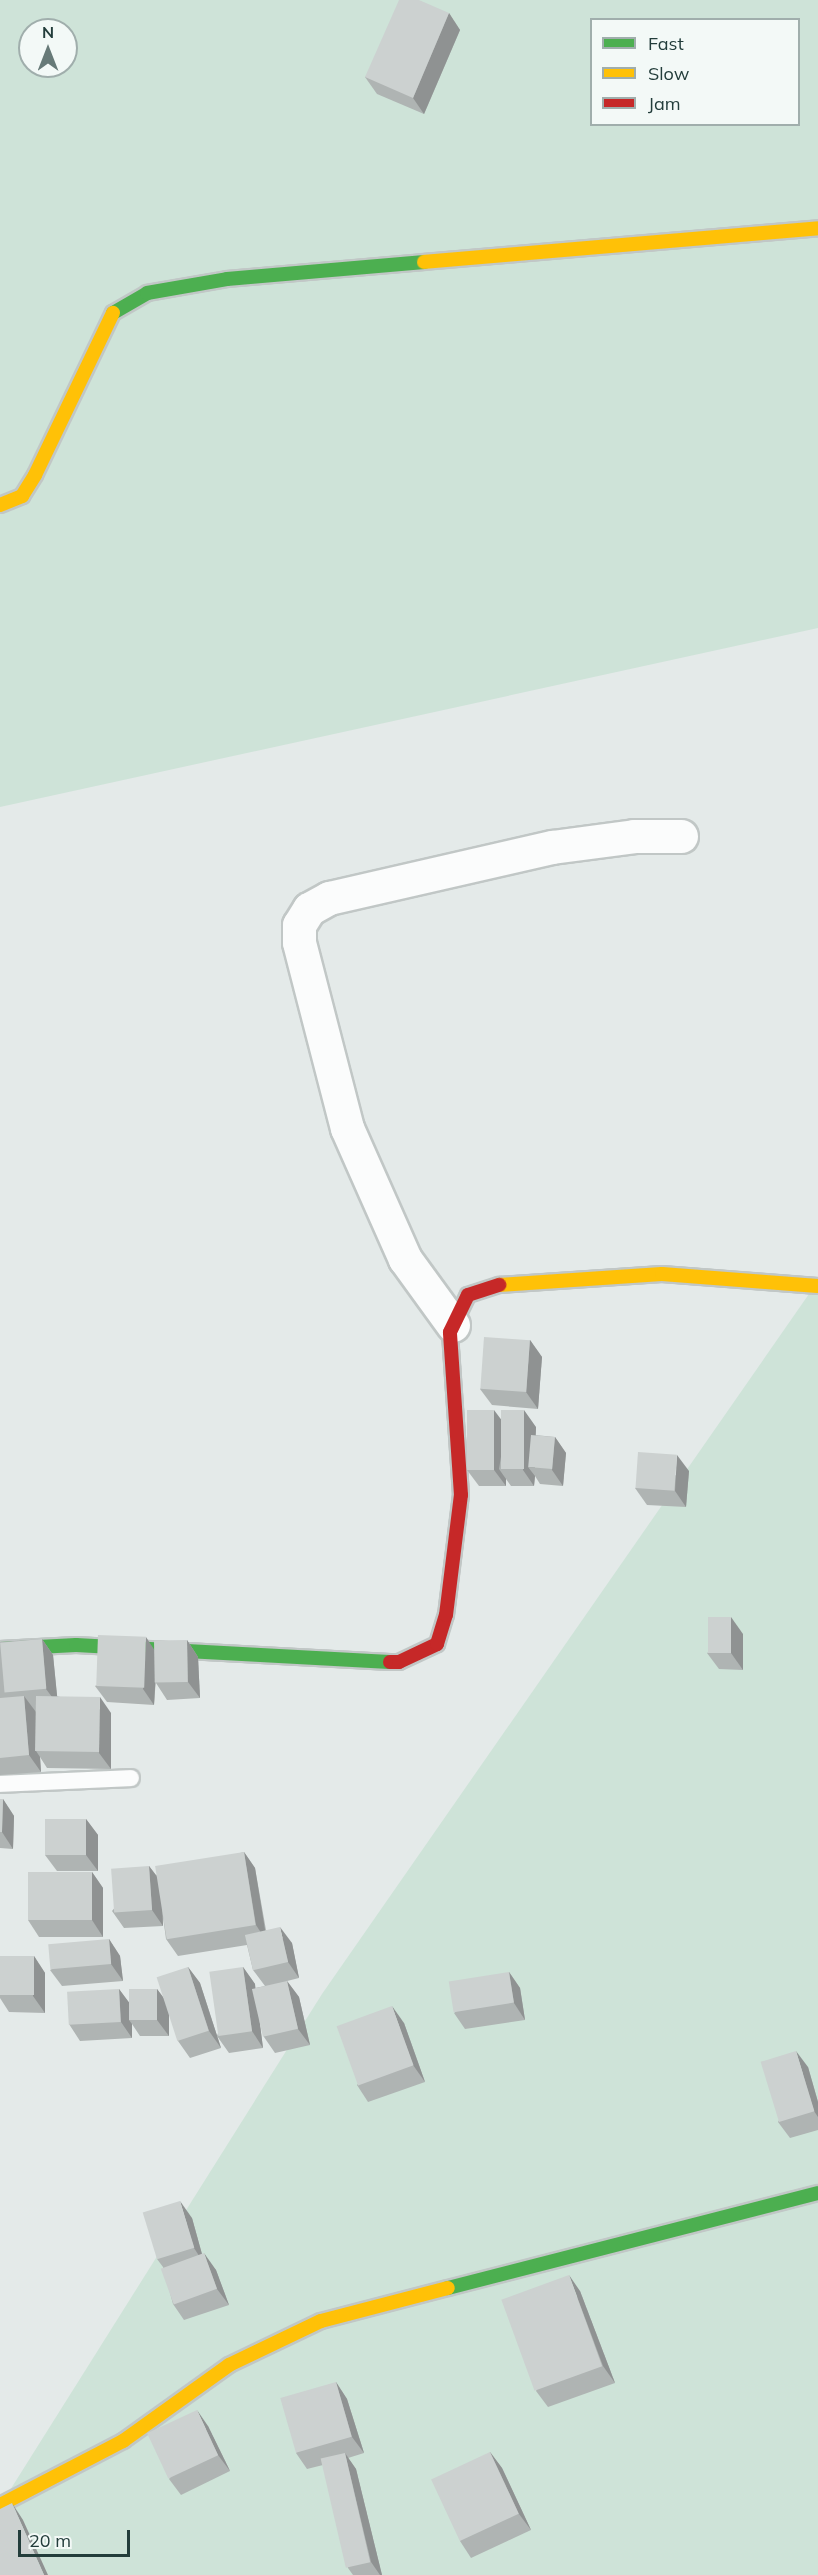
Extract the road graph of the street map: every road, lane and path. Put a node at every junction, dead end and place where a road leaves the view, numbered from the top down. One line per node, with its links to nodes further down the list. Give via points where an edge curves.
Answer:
1 (818, 228): 2 (street, via 227,279 147,293 110,315 35,475 22,496)
2 (0, 505)
3 (681, 836): 5 (street, via 634,836 552,847 363,890 329,898 309,909 299,925 299,942 347,1128 405,1259)
4 (818, 1286): 5 (street, via 662,1274 508,1282 468,1295)
5 (453, 1325): 6 (street, via 450,1332 461,1495 446,1615 437,1644 399,1662 76,1645)
6 (0, 1649)
7 (130, 1778): 8 (lane)
8 (0, 1784)
9 (818, 2193): 10 (street, via 321,2321 229,2365 123,2441)
10 (0, 2505)

